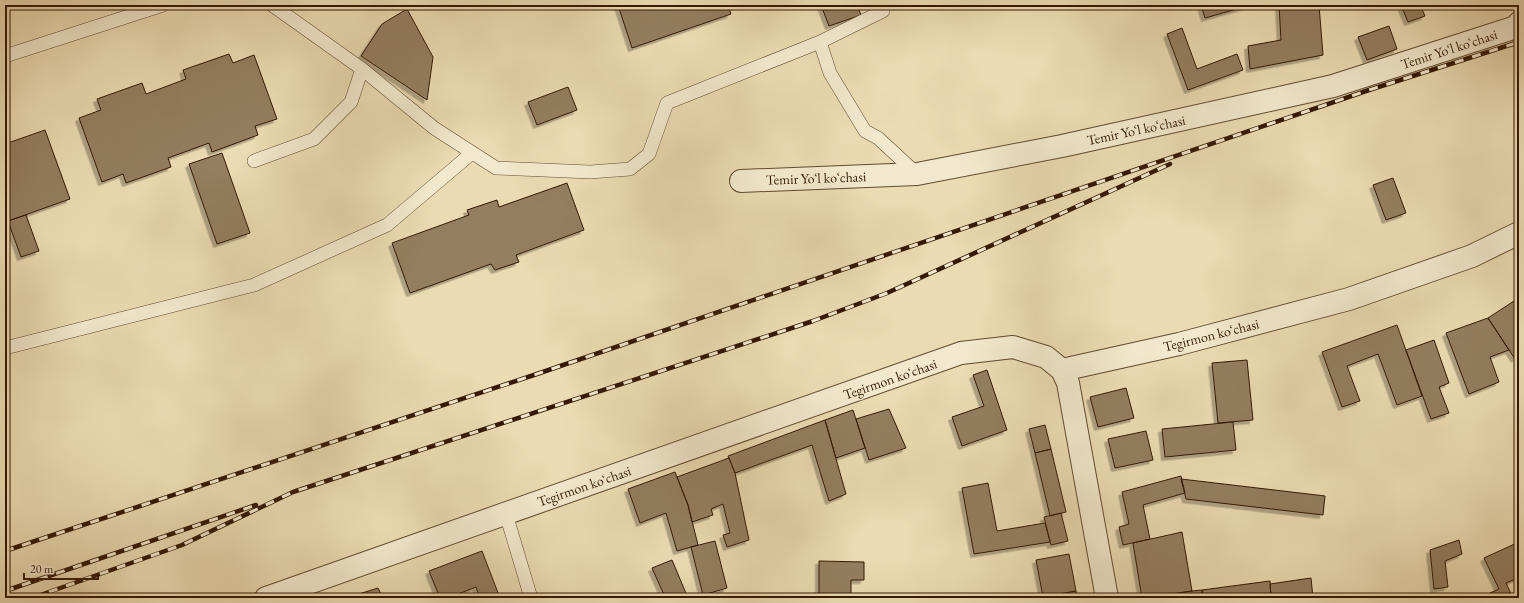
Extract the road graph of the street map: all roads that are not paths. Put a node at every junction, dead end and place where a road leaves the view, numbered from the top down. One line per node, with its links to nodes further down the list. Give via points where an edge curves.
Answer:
1 (163, 5): 6 (lane)
2 (272, 5): 7 (lane)
3 (883, 11): 5 (lane)
4 (1519, 23): 10 (street, Temir Yoʻl koʻchasi, via 1516,27 1333,86 1062,146)
5 (820, 42): 8 (lane, via 667,104 649,154 630,169 590,172 496,168); 10 (lane, via 830,73 865,131 878,138)
6 (5, 56)
7 (362, 69): 8 (lane, via 434,128); 9 (lane, via 351,102 314,140)
8 (472, 152): 13 (lane, via 387,225 254,285)
9 (254, 161)
10 (917, 174): 11 (street, Temir Yoʻl koʻchasi)
11 (741, 181)
12 (1519, 233): 14 (street, Tegirmon koʻchasi, via 1472,256 1349,298 1179,344)
13 (5, 348)
14 (1062, 370): 15 (street, Tegirmon koʻchasi, via 1046,357 1013,347 961,353); 18 (street, via 1068,383)
15 (506, 514): 16 (street, Tegirmon koʻchasi); 17 (lane)
16 (266, 598)
17 (531, 598)
18 (1107, 598)

